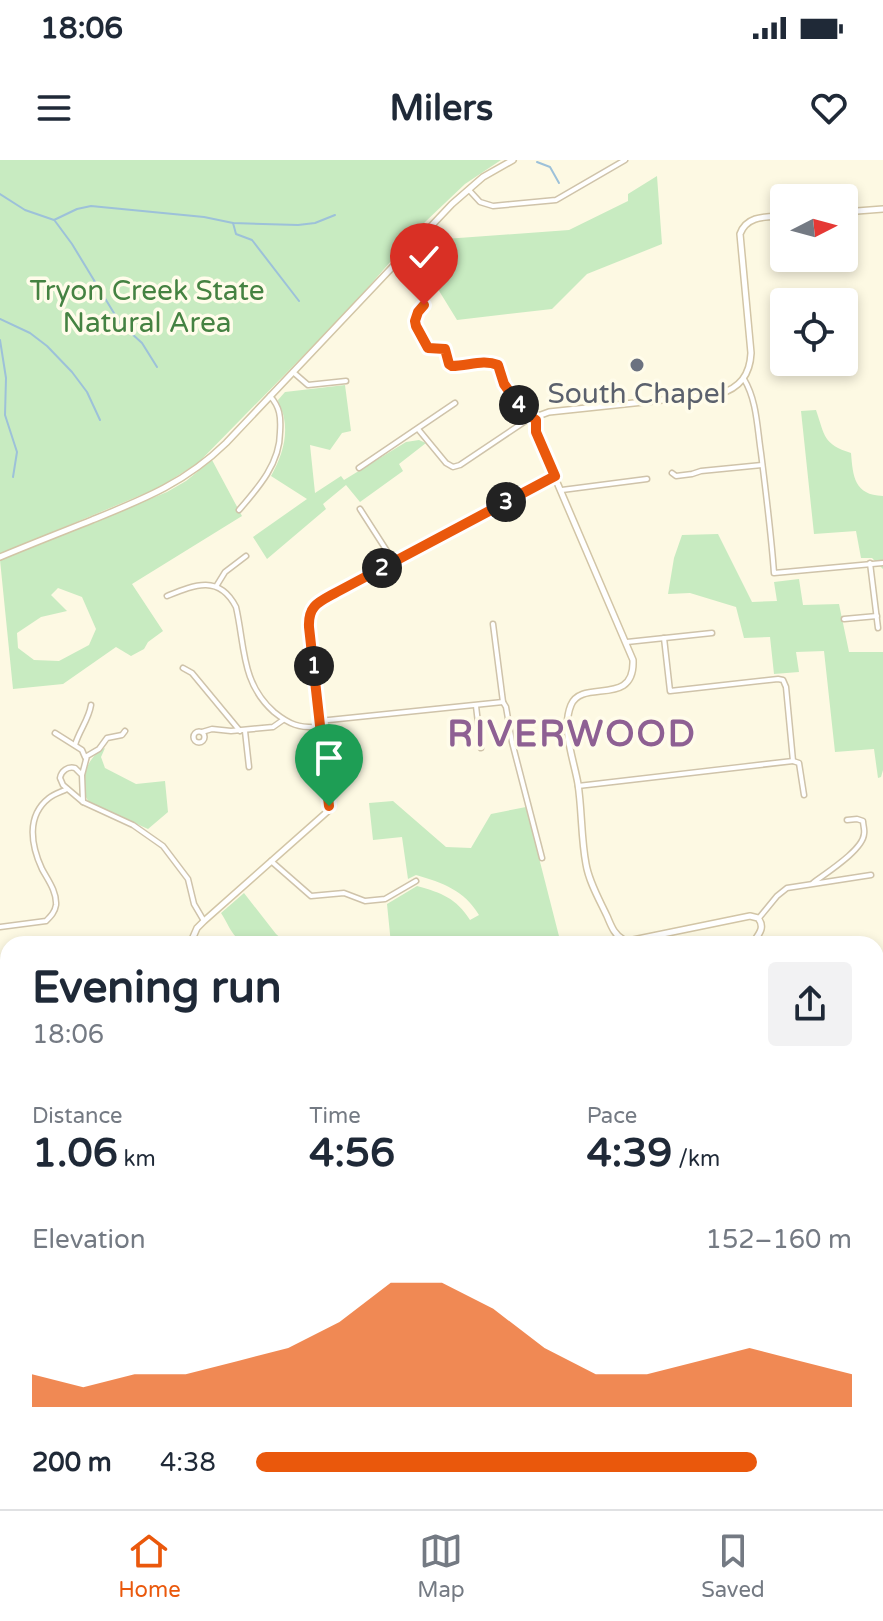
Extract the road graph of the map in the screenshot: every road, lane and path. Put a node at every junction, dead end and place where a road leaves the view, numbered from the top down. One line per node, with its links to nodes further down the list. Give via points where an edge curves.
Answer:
1 (513, 160): 3 (street)
2 (625, 160): 3 (street, via 556,200 493,206 480,202)
3 (469, 189): 8 (street)
4 (883, 209): 5 (street)
5 (858, 211)
6 (770, 218): 9 (street, via 751,220 740,234 751,353)
7 (424, 305): 13 (street, via 415,324 426,347 445,349 454,367 497,364 512,396)
8 (293, 371): 10 (street, via 307,384); 11 (street)
9 (744, 379): 13 (street, via 719,394 549,412); 15 (street, via 753,396)
10 (346, 381)
11 (270, 396): 22 (street, via 280,414 280,442 265,478); 24 (street, via 178,482)
12 (455, 403): 14 (street)
13 (536, 420): 14 (street, via 527,420 453,467); 18 (street)
14 (418, 429): 16 (street)
15 (762, 465): 17 (street); 26 (street, via 774,573)
16 (359, 468)
17 (672, 473)
18 (555, 476): 20 (street); 25 (street)
19 (647, 479): 20 (street)
20 (562, 490): 36 (street)
21 (360, 509): 25 (street)
22 (239, 510)
23 (246, 556): 28 (street)
24 (0, 557)
25 (394, 562): 42 (street, via 310,612)
26 (870, 563): 27 (street); 30 (street)
27 (883, 563)
28 (217, 586): 29 (street, via 194,586); 41 (street, via 236,607 251,683)
29 (167, 596)
30 (877, 616): 31 (street); 33 (street)
31 (844, 619)
32 (493, 624): 38 (street)
33 (878, 628)
34 (712, 633): 35 (street)
35 (664, 638): 36 (street); 50 (street, via 670,691 783,680)
36 (627, 642): 53 (street, via 634,665 627,682 580,695 571,705 569,736)
37 (183, 668): 44 (street)
38 (503, 702): 40 (street); 58 (street)
39 (91, 705): 47 (street)
40 (476, 706): 42 (street); 48 (street)
41 (283, 720): 42 (street, via 295,726); 44 (street, via 273,727)
42 (320, 724): 59 (street, via 328,811)
43 (125, 731): 49 (street, via 107,738)
44 (243, 731): 45 (street); 51 (street)
45 (202, 732)
46 (55, 733): 47 (street)
47 (75, 745): 49 (street)
48 (481, 748)
49 (86, 760): 52 (street)
50 (793, 761): 53 (street); 55 (street, via 799,763)
51 (249, 767)
52 (82, 775): 54 (street, via 74,767 62,772); 56 (street)
53 (578, 786): 67 (street, via 588,872)
54 (67, 789): 56 (street); 65 (street, via 40,808 32,831 37,858 55,894 55,909 46,921)
55 (804, 795)
56 (83, 802): 64 (street, via 163,846 188,879)
57 (847, 820): 62 (street, via 863,821 865,836)
58 (542, 858)
59 (271, 861): 61 (street, via 311,896 344,893 365,901 385,899); 64 (street)
60 (871, 875): 62 (street)
61 (416, 881)
62 (813, 883): 63 (street, via 787,888)
63 (758, 918): 68 (street); 69 (street, via 762,923)
64 (204, 921): 66 (street)
65 (0, 927)
66 (194, 936)
67 (618, 936)
68 (652, 936)
69 (758, 936)

